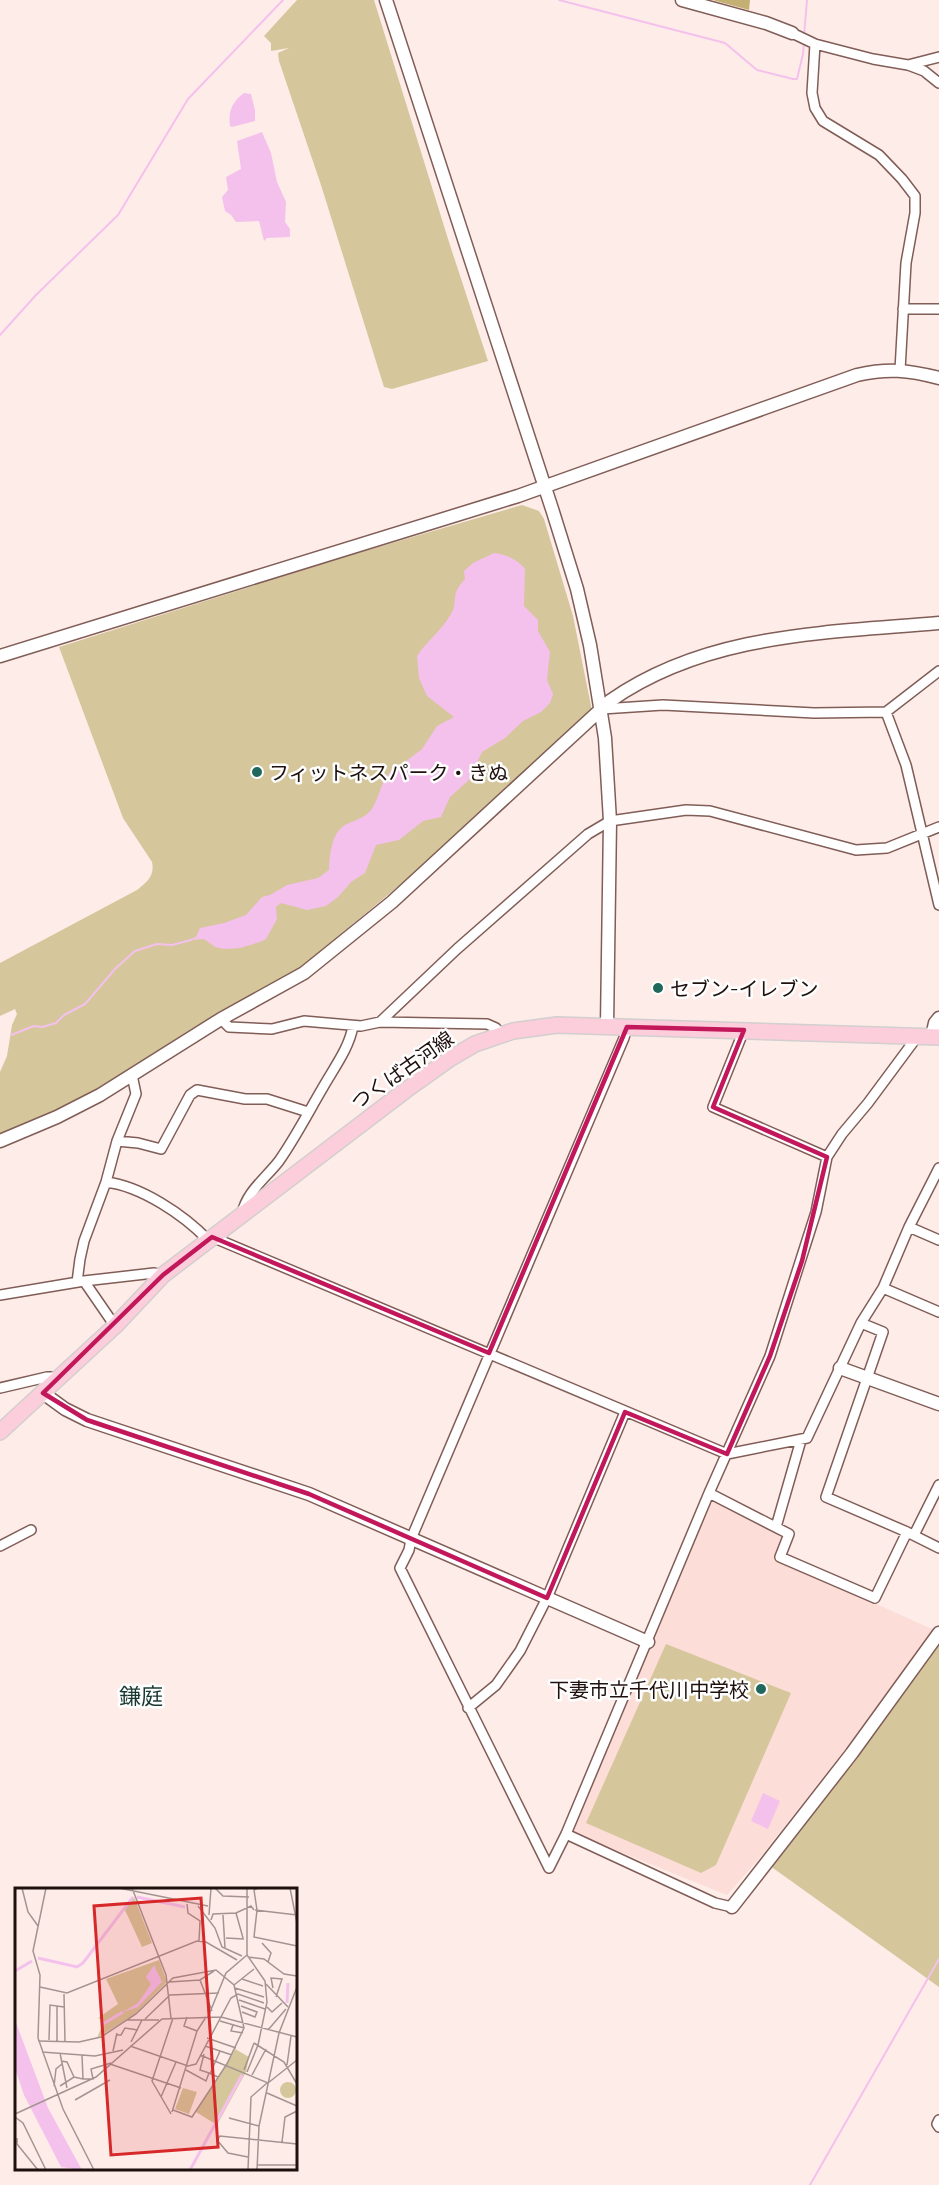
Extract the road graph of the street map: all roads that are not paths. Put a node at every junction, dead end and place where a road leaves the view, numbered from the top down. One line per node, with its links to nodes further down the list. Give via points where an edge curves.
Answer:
1 (386, 0): 11 (street)
2 (682, 0): 3 (street, via 766,23)
3 (804, 39): 5 (street); 7 (street, via 815,108 823,121 879,155 915,196)
4 (939, 57): 5 (street)
5 (908, 65): 6 (street)
6 (939, 83)
7 (903, 309): 8 (street); 9 (street)
8 (939, 309)
9 (900, 370): 10 (street); 11 (street, via 857,375)
10 (939, 378)
11 (545, 486): 13 (street); 15 (street, via 578,595)
12 (939, 623): 15 (street, via 732,646 668,669 620,694)
13 (0, 656)
14 (939, 671): 16 (street)
15 (602, 709): 16 (street, via 663,705 814,713); 17 (street); 22 (street, via 392,902 320,962)
16 (886, 712): 19 (street, via 906,765)
17 (610, 821): 19 (street, via 686,810 710,811 856,850 887,848); 23 (street, via 579,840); 25 (street)
18 (939, 827): 19 (street)
19 (923, 833): 20 (street)
20 (939, 905)
21 (939, 1018): 30 (street, via 935,1023)
22 (221, 1019): 24 (street, via 234,1028 272,1029 304,1021); 31 (street)
23 (380, 1022): 24 (street); 28 (street, via 486,1024)
24 (353, 1026): 32 (street, via 350,1040)
25 (607, 1026): 26 (main road, つくば古河線); 28 (main road, つくば古河線, via 541,1026)
26 (627, 1027): 27 (main road, つくば古河線); 49 (street)
27 (744, 1030): 29 (main road, つくば古河線); 35 (street, via 713,1107)
28 (500, 1034): 38 (main road, つくば古河線, via 451,1058)
29 (916, 1036): 30 (main road, つくば古河線); 35 (street)
30 (936, 1036)
31 (132, 1075): 33 (street, via 57,1117); 34 (street, via 136,1094)
32 (308, 1112): 34 (street, via 267,1099 245,1099 197,1089 161,1149); 38 (street, via 280,1158 246,1200)
33 (0, 1141)
34 (117, 1141): 37 (street)
35 (827, 1157): 59 (street, via 816,1212 770,1356)
36 (939, 1168): 39 (street)
37 (106, 1182): 40 (street, via 136,1189); 43 (street, via 84,1241)
38 (242, 1215): 40 (main road, つくば古河線)
39 (909, 1227): 41 (street); 44 (street)
40 (210, 1238): 42 (main road, つくば古河線); 49 (street)
41 (939, 1240)
42 (163, 1275): 43 (street); 48 (main road, つくば古河線)
43 (81, 1282): 45 (street); 48 (street)
44 (883, 1288): 46 (street); 47 (street)
45 (0, 1295)
46 (939, 1312)
47 (861, 1323): 50 (street); 51 (street, via 883,1332)
48 (115, 1326): 52 (main road, つくば古河線)
49 (489, 1353): 56 (street); 65 (street)
50 (840, 1368): 51 (street); 58 (street, via 807,1438)
51 (869, 1378): 55 (street); 64 (street, via 826,1497)
52 (56, 1381): 53 (street, via 47,1377); 54 (main road, つくば古河線)
53 (0, 1389)
54 (43, 1393): 57 (main road, つくば古河線); 65 (street, via 87,1420 309,1494)
55 (939, 1404)
56 (625, 1412): 59 (street); 68 (street)
57 (0, 1432)
58 (801, 1440): 59 (street); 62 (street)
59 (727, 1454): 61 (street)
60 (939, 1485): 64 (street)
61 (709, 1493): 62 (street); 70 (street)
62 (776, 1527): 64 (street, via 789,1534 780,1557 875,1598)
63 (31, 1530): 66 (street)
64 (910, 1534): 67 (street)
65 (411, 1539): 68 (street); 71 (street, via 400,1568)
66 (0, 1546)
67 (939, 1548)
68 (547, 1598): 70 (street); 71 (street, via 520,1651 496,1685)
69 (939, 1633): 73 (street)
70 (648, 1642): 72 (street)
71 (468, 1708): 72 (street, via 549,1868)
72 (566, 1834): 73 (street)
73 (732, 1907)
74 (939, 2120): 75 (street)
75 (939, 2127)

